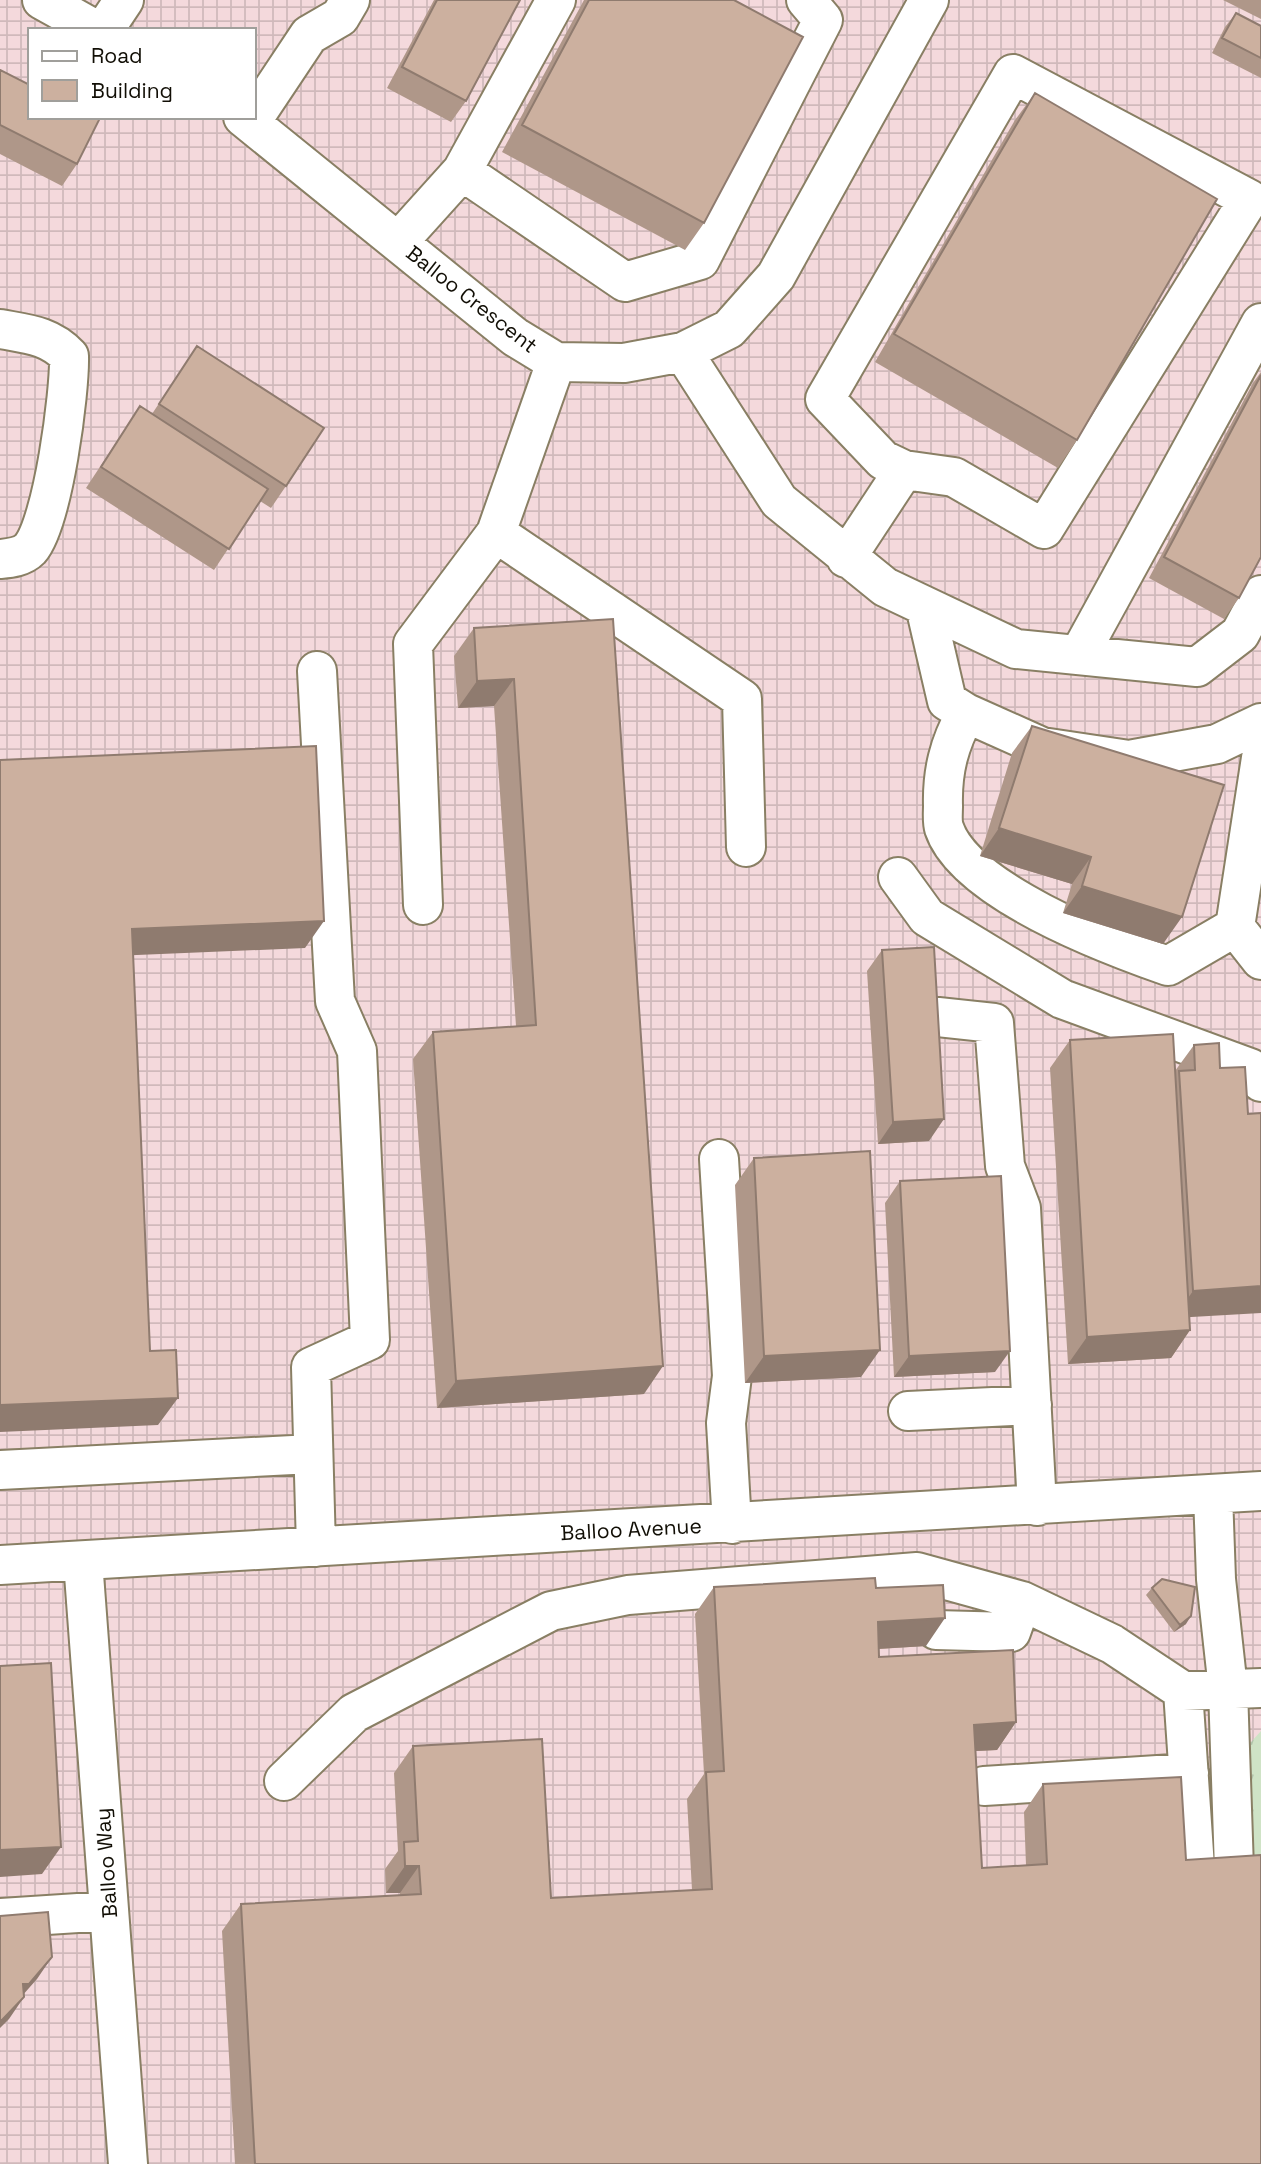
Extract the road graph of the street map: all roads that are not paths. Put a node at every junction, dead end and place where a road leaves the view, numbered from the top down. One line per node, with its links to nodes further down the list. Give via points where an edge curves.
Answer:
1 (124, 0): 6 (street)
2 (350, 0): 7 (street, via 340,17 309,35)
3 (556, 0): 9 (street)
4 (806, 0): 9 (street, via 823,20 700,260 625,282)
5 (929, 0): 13 (street, Balloo Crescent, via 776,276 729,329)
6 (105, 28)
7 (256, 108)
8 (247, 120): 10 (street, Balloo Crescent)
9 (461, 171): 10 (street)
10 (398, 242): 14 (street, Balloo Crescent, via 515,338)
11 (1261, 323): 21 (street)
12 (0, 329): 18 (street, via 42,337 69,356 45,519 28,551)
13 (683, 352): 14 (street, Balloo Crescent, via 624,363); 17 (street, via 779,501)
14 (556, 362): 16 (street)
15 (904, 470): 15 (street, via 954,477 1044,529 1249,199 1013,74 825,399 883,460); 17 (street)
16 (496, 533): 26 (street, via 742,699); 28 (street, via 413,644)
17 (846, 558): 20 (street, via 885,587)
18 (0, 559)
19 (1261, 595): 21 (street, via 1240,634 1196,667)
20 (925, 606): 21 (street, via 1016,649); 23 (street, via 947,701)
21 (1079, 655)
22 (317, 671): 36 (street, via 335,1001 357,1051 370,1340 311,1367)
23 (965, 713): 24 (street, via 1042,747 1129,760 1217,744); 29 (street, via 951,741 942,778 944,827 973,870 1035,910 1168,966)
24 (1261, 723)
25 (1261, 758): 29 (street)
26 (746, 847)
27 (898, 877): 32 (street, via 927,917 1062,999 1250,1068)
28 (424, 905)
29 (1235, 927): 30 (street)
30 (1261, 960)
31 (938, 1017): 34 (street, via 994,1023 1005,1166 1021,1208)
32 (1261, 1082)
33 (719, 1159): 41 (street, via 732,1376 726,1423)
34 (1032, 1405): 35 (street); 40 (street)
35 (908, 1411)
36 (312, 1454): 37 (street); 42 (street)
37 (0, 1470)
38 (1261, 1491): 39 (street, Balloo Avenue)
39 (1213, 1494): 40 (street, Balloo Avenue); 47 (street, via 1216,1579)
40 (1037, 1506): 41 (street, Balloo Avenue)
41 (732, 1524): 42 (street, Balloo Avenue)
42 (316, 1547): 43 (street, Balloo Avenue)
43 (83, 1561): 44 (street, Balloo Avenue); 54 (street, Balloo Way)
44 (0, 1566)
45 (1023, 1601): 46 (street, via 1011,1632); 48 (street, via 1112,1644); 50 (street, via 918,1572 628,1595 551,1611 354,1713)
46 (936, 1630)
47 (1244, 1688): 48 (street); 53 (street)
48 (1183, 1692): 49 (street)
49 (1189, 1773): 51 (street); 52 (street)
50 (284, 1781)
51 (984, 1786)
52 (1195, 1867)
53 (1234, 1869)
54 (109, 1911): 55 (street); 56 (street, Balloo Way)
55 (0, 1918)
56 (128, 2164)

